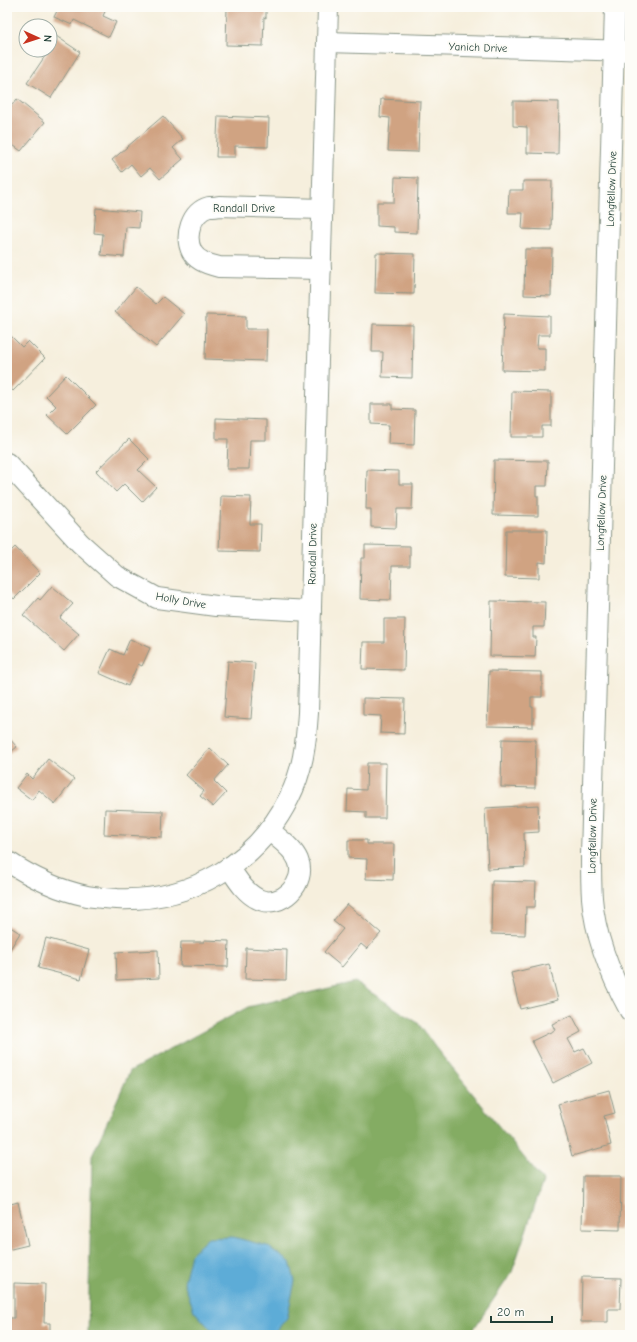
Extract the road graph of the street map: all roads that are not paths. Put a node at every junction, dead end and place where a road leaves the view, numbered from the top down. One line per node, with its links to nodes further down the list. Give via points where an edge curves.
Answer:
1 (328, 7): 3 (street, Randall Drive)
2 (615, 7): 4 (street, Longfellow Drive)
3 (327, 42): 4 (street, Yanich Drive); 5 (street, Randall Drive)
4 (622, 51): 12 (street, Longfellow Drive, via 591,855 592,898 598,935 613,977)
5 (322, 209): 6 (street, Randall Drive); 6 (street, Randall Drive, via 219,206 208,208 197,215 189,233 192,253 210,265)
6 (321, 269): 8 (street, Randall Drive)
7 (7, 463): 8 (street, Holly Drive, via 80,543 117,576 157,598 216,606)
8 (311, 611): 9 (street, Randall Drive, via 307,741 302,765 290,797)
9 (268, 830): 11 (street, Randall Drive, via 259,842); 11 (street, via 294,852 299,862 298,882 293,891 277,901 260,900 244,889)
10 (7, 861): 11 (street, Randall Drive, via 36,878 70,892 124,899 177,892 202,883)
11 (230, 868)
12 (630, 1011)

